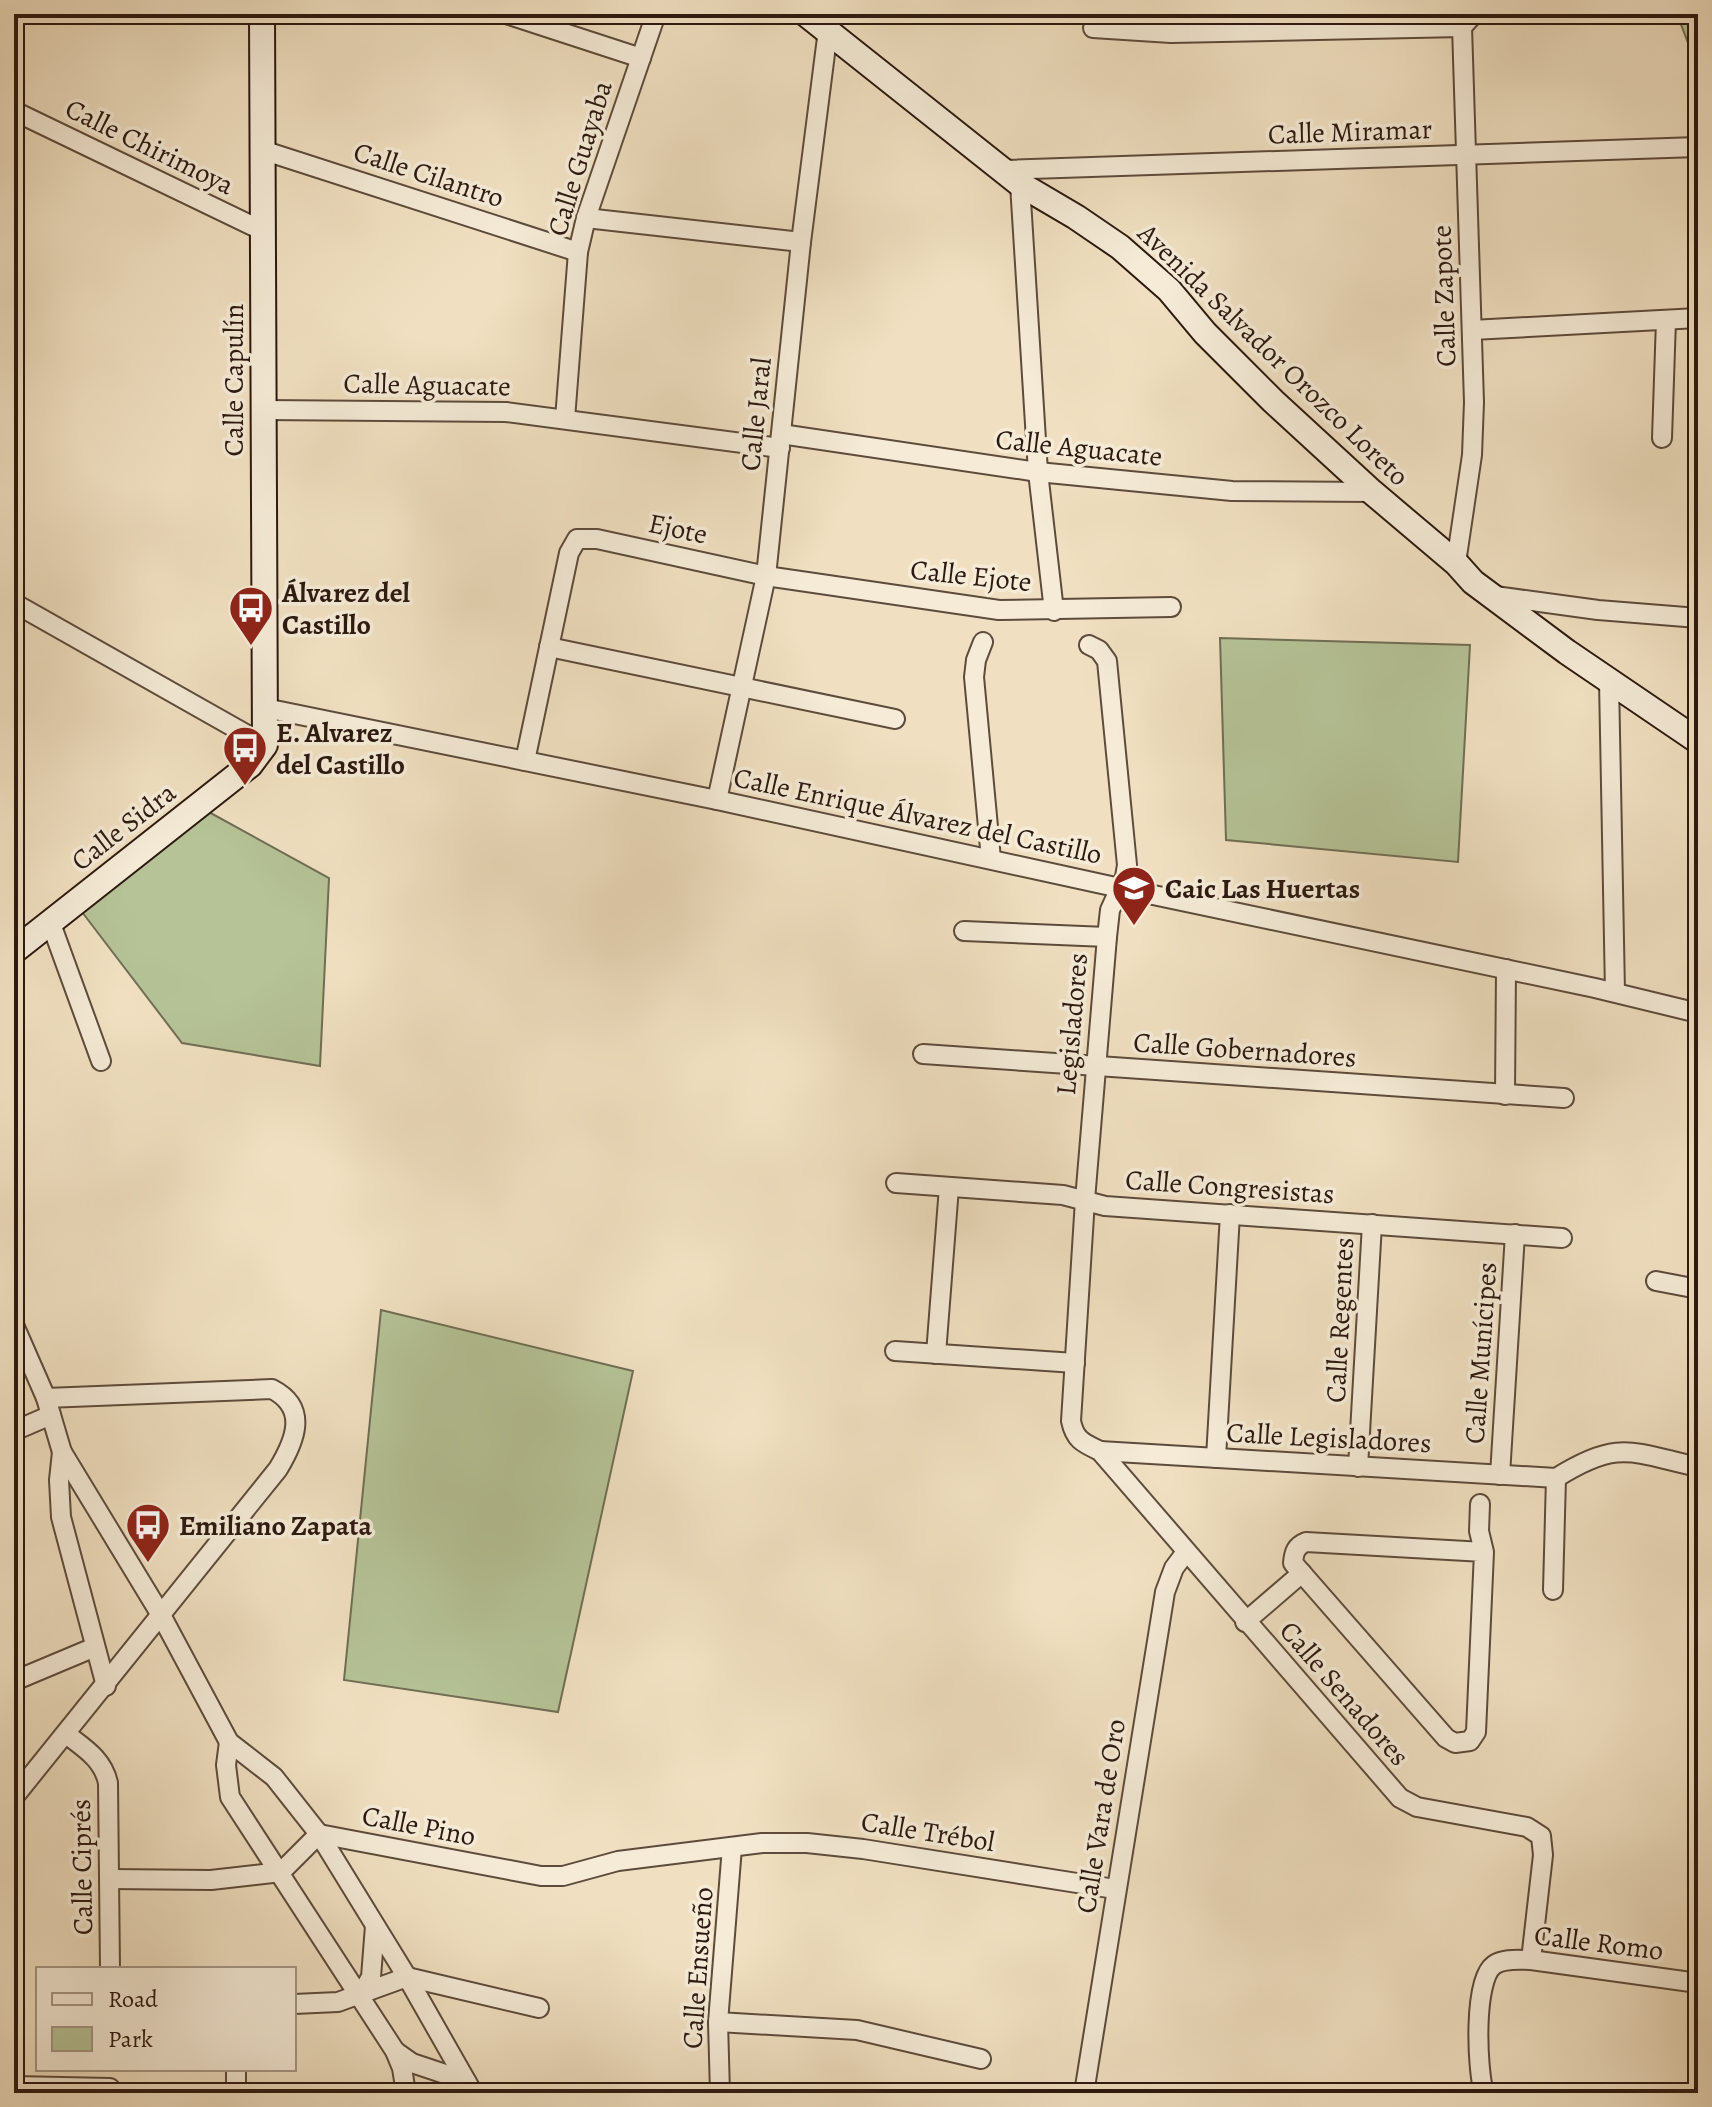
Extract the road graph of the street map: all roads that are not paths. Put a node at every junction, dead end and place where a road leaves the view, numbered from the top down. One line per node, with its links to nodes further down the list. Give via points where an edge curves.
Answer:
1 (262, 14): 11 (street, Calle Capulín)
2 (506, 14): 8 (street)
3 (656, 14): 8 (street, Calle Guayaba)
4 (806, 14): 7 (street, Avenida Salvador Orozco Loreto)
5 (1468, 20): 6 (street, via 1171,33); 12 (street, Calle Zapote)
6 (1093, 28)
7 (828, 30): 13 (street, Avenida Salvador Orozco Loreto); 16 (street, Calle Jaral)
8 (641, 58): 14 (street, Calle Guayaba)
9 (14, 111): 15 (street, Calle Chirimoya)
10 (1698, 147): 12 (street, Calle Miramar)
11 (262, 150): 15 (street, Calle Capulín); 17 (street, Calle Cilantro)
12 (1466, 155): 13 (street, Calle Miramar); 20 (street, Calle Zapote)
13 (1012, 177): 25 (street); 26 (street, Avenida Salvador Orozco Loreto, via 1120,247)
14 (586, 218): 16 (street); 17 (street, Calle Guayaba)
15 (263, 231): 21 (street, Calle Capulín)
16 (801, 242): 24 (street, Calle Jaral)
17 (578, 252): 22 (street, Calle Guayaba)
18 (1698, 318): 19 (street)
19 (1666, 320): 20 (street); 23 (street)
20 (1472, 330): 27 (street, Calle Zapote, via 1472,455)
21 (264, 410): 22 (street, Calle Aguacate, via 506,412); 39 (street, Calle Capulín)
22 (565, 419): 24 (street, Calle Aguacate)
23 (1662, 438)
24 (780, 441): 25 (street, Calle Aguacate); 28 (street, Calle Jaral)
25 (1038, 472): 26 (street, Calle Aguacate, via 1232,491); 32 (street)
26 (1372, 492): 27 (street, Avenida Salvador Orozco Loreto)
27 (1456, 563): 29 (street, Avenida Salvador Orozco Loreto)
28 (766, 576): 32 (street, Calle Ejote, via 999,610); 36 (street, Ejote, via 577,539 569,553); 38 (street, Calle Jaral)
29 (1492, 596): 33 (street); 37 (street, Avenida Salvador Orozco Loreto)
30 (14, 603): 42 (street)
31 (1171, 607): 32 (street, Calle Ejote)
32 (1054, 611)
33 (1698, 618)
34 (983, 642): 45 (street, via 974,677)
35 (1089, 645): 46 (street, Legisladores, via 1107,661 1127,865)
36 (549, 647): 38 (street); 43 (street)
37 (1609, 681): 41 (street, Avenida Salvador Orozco Loreto); 52 (street)
38 (742, 688): 40 (street); 44 (street, Calle Jaral)
39 (265, 708): 42 (street, Calle Capulín); 43 (street, Calle Enrique Álvarez del Castillo)
40 (895, 719)
41 (1698, 741)
42 (265, 745): 47 (street, Calle Sidra, via 250,765)
43 (525, 761): 44 (street, Calle Enrique Álvarez del Castillo)
44 (717, 800): 45 (street, Calle Enrique Álvarez del Castillo)
45 (991, 859): 46 (street, Calle Enrique Álvarez del Castillo)
46 (1120, 888): 49 (street, Legisladores, via 1110,910); 51 (street, Calle Enrique Álvarez del Castillo)
47 (50, 921): 50 (street, Calle Sidra); 55 (street)
48 (964, 931): 49 (street)
49 (1107, 937): 56 (street, Legisladores)
50 (14, 951)
51 (1506, 969): 52 (street, Calle Enrique Álvarez del Castillo); 57 (street)
52 (1615, 992): 53 (street, Calle Enrique Álvarez del Castillo)
53 (1698, 1013)
54 (923, 1054): 56 (street, Calle Gobernadores)
55 (101, 1061)
56 (1095, 1067): 57 (street, Calle Gobernadores); 61 (street, Legisladores)
57 (1505, 1095): 58 (street, Calle Gobernadores)
58 (1564, 1098)
59 (896, 1183): 60 (street, Calle Congresistas)
60 (949, 1187): 61 (street, Calle Congresistas); 70 (street)
61 (1085, 1200): 62 (street, Calle Congresistas, via 1105,1206); 71 (street, Legisladores)
62 (1230, 1214): 63 (street, Calle Congresistas); 77 (street)
63 (1372, 1224): 64 (street, Calle Congresistas); 78 (street, Calle Regentes)
64 (1515, 1234): 65 (street, Calle Congresistas); 80 (street, Calle Munícipes)
65 (1562, 1238)
66 (1656, 1281): 67 (street)
67 (1698, 1289)
68 (14, 1325): 72 (street)
69 (895, 1351): 70 (street)
70 (936, 1354): 71 (street)
71 (1075, 1363): 73 (street, Legisladores)
72 (49, 1407): 74 (street); 76 (street); 87 (street, via 260,1388 283,1395 293,1409 295,1438 278,1469)
73 (1071, 1421): 75 (street, Calle Senadores, via 1080,1442)
74 (14, 1431)
75 (1100, 1451): 77 (street, Calle Legisladores); 83 (street, Calle Senadores)
76 (62, 1452): 87 (street); 89 (street, via 61,1517)
77 (1216, 1458): 78 (street, Calle Legisladores)
78 (1358, 1467): 80 (street, Calle Legisladores)
79 (1698, 1467): 81 (street, via 1614,1451)
80 (1500, 1475): 81 (street, Calle Legisladores)
81 (1556, 1478): 86 (street)
82 (1480, 1504): 84 (street)
83 (1186, 1552): 88 (street, Calle Senadores); 99 (street, Calle Vara de Oro, via 1165,1592)
84 (1484, 1552): 85 (street, via 1306,1542 1294,1554 1293,1563); 85 (street, via 1476,1732 1463,1743 1446,1738)
85 (1302, 1573): 88 (street)
86 (1553, 1590)
87 (161, 1615): 91 (street); 93 (street)
88 (1245, 1622): 101 (street, Calle Senadores, via 1400,1798 1417,1807 1527,1827 1541,1836)
89 (95, 1647): 90 (street); 91 (street)
90 (14, 1681)
91 (106, 1686): 92 (street)
92 (66, 1734): 94 (street); 98 (street, Calle Ciprés, via 105,1769)
93 (229, 1742): 95 (street, via 274,1777); 97 (street, via 230,1797)
94 (14, 1797)
95 (319, 1834): 96 (street, Calle Pino, via 541,1876); 97 (street); 100 (street)
96 (732, 1847): 99 (street, Calle Trébol, via 807,1843 863,1849); 108 (street, Calle Ensueño)
97 (281, 1872): 98 (street, via 211,1880); 105 (street)
98 (110, 1879): 102 (street, Calle Ciprés)
99 (1115, 1889): 118 (street, Calle Vara de Oro)
100 (375, 1925): 103 (street); 105 (street, via 371,1977)
101 (1531, 1960): 104 (street, Calle Romo); 119 (street, Calle Romo, via 1509,1959 1484,1976 1479,1997)
102 (110, 1967)
103 (407, 1977): 105 (street); 107 (street); 114 (street)
104 (1698, 1983)
105 (360, 1996): 106 (street); 109 (street)
106 (296, 2004)
107 (539, 2008)
108 (718, 2022): 110 (street, via 857,2030); 117 (street, Calle Ensueño)
109 (395, 2051): 114 (street); 116 (street)
110 (981, 2059)
111 (236, 2071): 115 (street)
112 (110, 2083): 113 (street)
113 (14, 2086)
114 (469, 2087)
115 (236, 2093)
116 (406, 2093)
117 (720, 2093)
118 (1084, 2093)
119 (1484, 2093)

